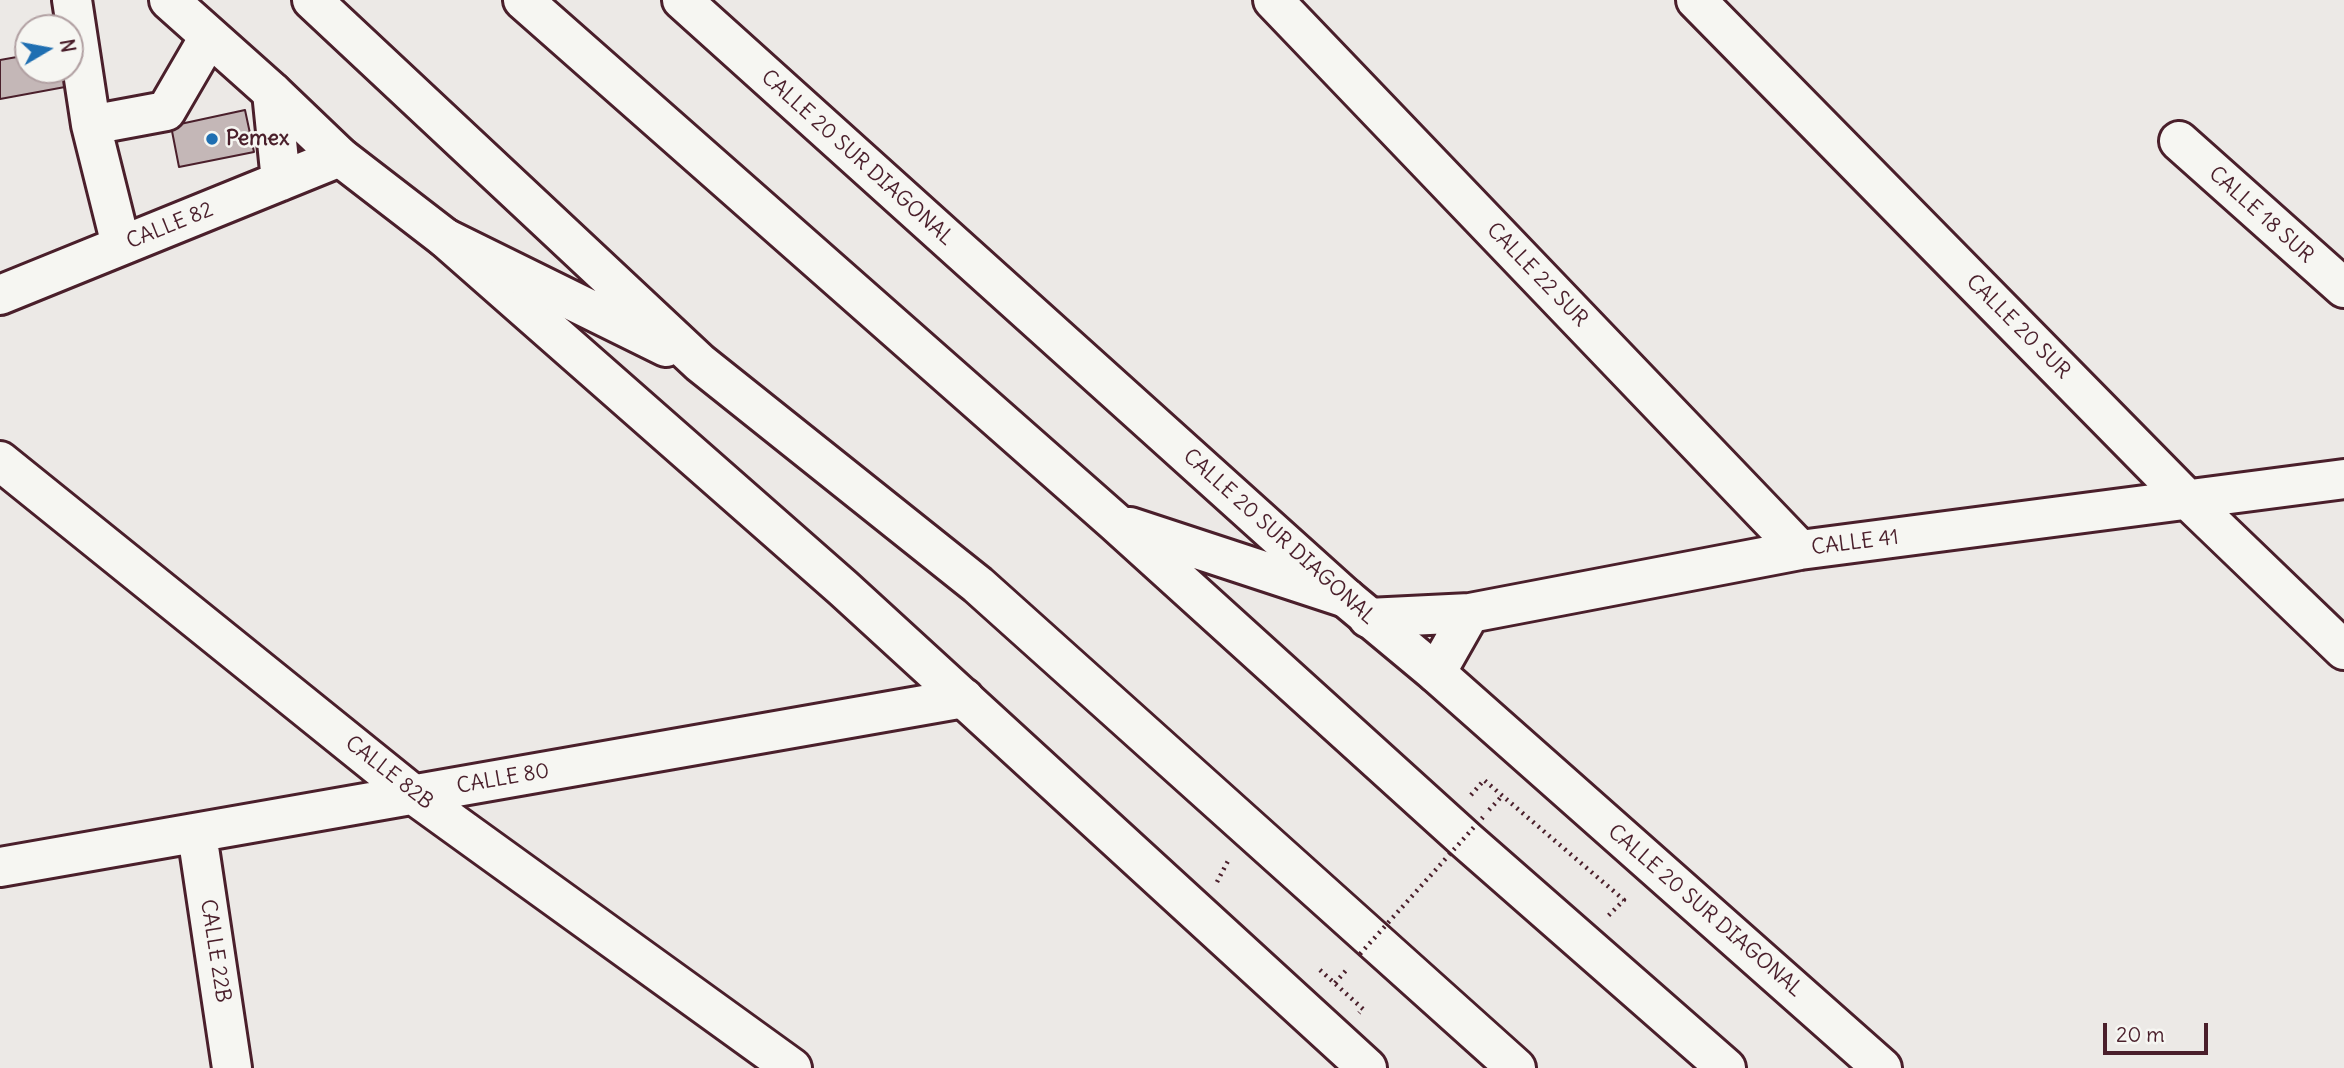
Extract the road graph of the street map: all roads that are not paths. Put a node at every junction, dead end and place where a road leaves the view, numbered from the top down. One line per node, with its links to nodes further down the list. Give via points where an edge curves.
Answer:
1 (72, 0): 10 (main road)
2 (169, 0): 8 (main road)
3 (312, 0): 18 (main road)
4 (523, 0): 22 (main road)
5 (681, 0): 24 (main road, CALLE 20 SUR DIAGONAL)
6 (1273, 0): 23 (main road, CALLE 22 SUR)
7 (1696, 0): 21 (main road, CALLE 20 SUR)
8 (209, 37): 9 (main road); 10 (main road, via 166,111)
9 (272, 92): 12 (main road); 13 (main road)
10 (91, 125): 15 (main road)
11 (2179, 141): 16 (main road, CALLE 18 SUR)
12 (340, 157): 13 (main road, CALLE 82); 14 (main road)
13 (281, 181): 15 (main road, CALLE 82)
14 (445, 238): 18 (main road); 28 (main road)
15 (121, 245): 17 (main road, CALLE 82)
16 (2344, 288)
17 (0, 295)
18 (700, 363): 35 (main road, via 978,585)
19 (0, 461): 29 (main road, CALLE 82B)
20 (2344, 479): 21 (main road, CALLE 41)
21 (2188, 500): 23 (main road, CALLE 41); 26 (main road, CALLE 20 SUR)
22 (1115, 522): 24 (main road); 36 (main road)
23 (1800, 550): 25 (main road, CALLE 41)
24 (1357, 608): 25 (main road, CALLE 41); 27 (main road, CALLE 20 SUR DIAGONAL)
25 (1470, 613): 27 (main road)
26 (2344, 650)
27 (1436, 673): 37 (main road, CALLE 20 SUR DIAGONAL)
28 (964, 698): 29 (main road, CALLE 80); 34 (main road)
29 (414, 794): 30 (main road, CALLE 80); 33 (main road, CALLE 82B)
30 (197, 834): 31 (main road, CALLE 80); 32 (main road, CALLE 22B)
31 (0, 867)
32 (232, 1068)
33 (792, 1068)
34 (1367, 1068)
35 (1516, 1068)
36 (1726, 1068)
37 (1882, 1068)

